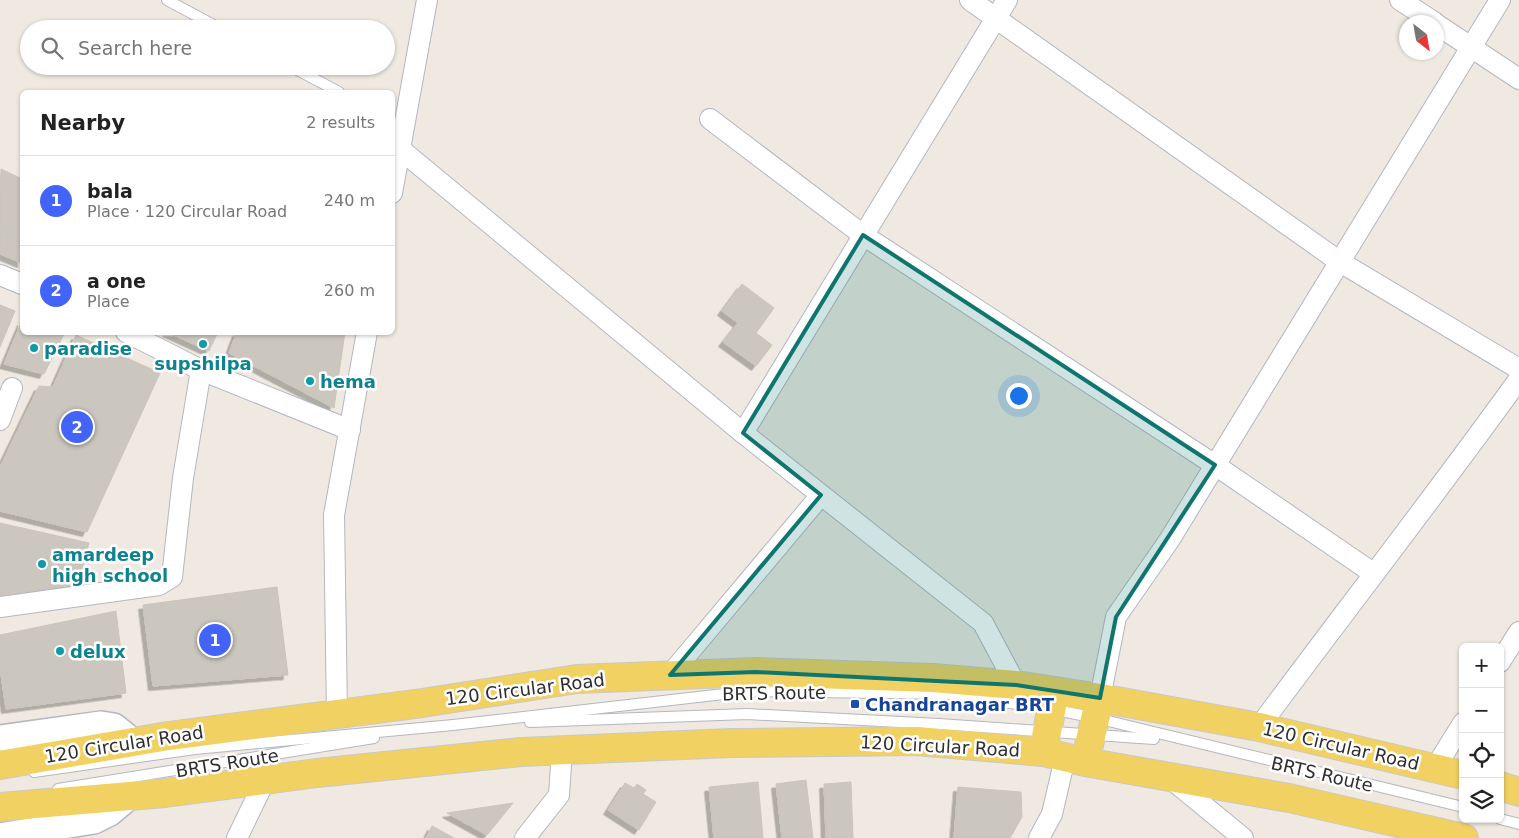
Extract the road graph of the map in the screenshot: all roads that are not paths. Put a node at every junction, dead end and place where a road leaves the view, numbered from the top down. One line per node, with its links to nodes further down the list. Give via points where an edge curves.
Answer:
1 (167, 0): 9 (lane)
2 (427, 0): 16 (street)
3 (970, 0): 8 (street)
4 (1007, 0): 8 (street)
5 (1400, 0): 7 (street)
6 (1500, 0): 11 (street)
7 (1423, 15)
8 (995, 19): 19 (street); 20 (street)
9 (204, 20)
10 (1444, 29): 11 (street)
11 (1471, 46): 13 (street); 20 (street)
12 (307, 75): 14 (lane)
13 (1519, 79)
14 (335, 90)
15 (710, 119): 19 (street)
16 (398, 125): 17 (street)
17 (400, 149): 18 (street); 31 (street)
18 (395, 176)
19 (864, 235): 31 (street); 32 (street)
20 (1340, 262): 25 (street); 32 (street)
21 (0, 275): 22 (street)
22 (20, 283)
23 (132, 335): 26 (street)
24 (366, 335): 30 (street)
25 (1519, 369)
26 (201, 370): 30 (street); 35 (street, via 183,478 172,577 159,585)
27 (1519, 379): 34 (street, via 1440,489)
28 (12, 388): 29 (street)
29 (0, 420)
30 (350, 430): 40 (street, via 334,515)
31 (743, 434): 33 (street)
32 (1215, 465): 34 (street); 41 (street, via 1170,539 1116,617)
33 (821, 495): 38 (street); 39 (street, via 983,623)
34 (1373, 573): 43 (street)
35 (0, 607)
36 (1519, 632): 37 (street)
37 (1504, 656)
38 (670, 676): 39 (main road, 120 Circular Road, via 756,672 933,678); 40 (main road, 120 Circular Road, via 577,679)
39 (1016, 685): 45 (main road, 120 Circular Road)
40 (337, 714): 48 (main road, 120 Circular Road)
41 (1096, 717): 43 (main road, 120 Circular Road); 45 (main road, 120 Circular Road); 45 (main road); 45 (lane, BRTS Route); 47 (lane, BRTS Route); 47 (lane, BRTS Route)
42 (453, 724): 45 (lane, BRTS Route, via 746,714); 45 (lane, BRTS Route, via 750,691 950,694); 52 (lane, BRTS Route, via 195,749); 59 (lane, BRTS Route)
43 (1259, 727): 50 (main road, 120 Circular Road)
44 (1459, 729): 50 (street)
45 (1058, 734): 49 (main road, 120 Circular Road); 54 (main road, 120 Circular Road); 67 (street, via 1052,814)
46 (0, 738): 48 (street, via 101,724 114,726)
47 (1182, 741): 60 (lane, BRTS Route)
48 (134, 742): 51 (main road, 120 Circular Road)
49 (562, 750): 55 (main road, 120 Circular Road); 66 (street, via 559,795)
50 (1434, 768): 53 (main road, 120 Circular Road)
51 (3, 772)
52 (27, 773)
53 (1459, 773)
54 (1168, 776): 68 (street); 69 (main road, 120 Circular Road, via 1289,798)
55 (265, 780): 58 (main road, 120 Circular Road); 65 (street)
56 (1504, 787): 57 (main road)
57 (1519, 792)
58 (130, 796): 61 (main road, 120 Circular Road); 64 (street, via 110,813 94,821)
59 (0, 799)
60 (1459, 806)
61 (0, 807)
62 (1504, 819): 63 (lane)
63 (1519, 824)
64 (0, 836)
65 (237, 838)
66 (525, 838)
67 (1039, 838)
68 (1243, 838)
69 (1464, 838)

